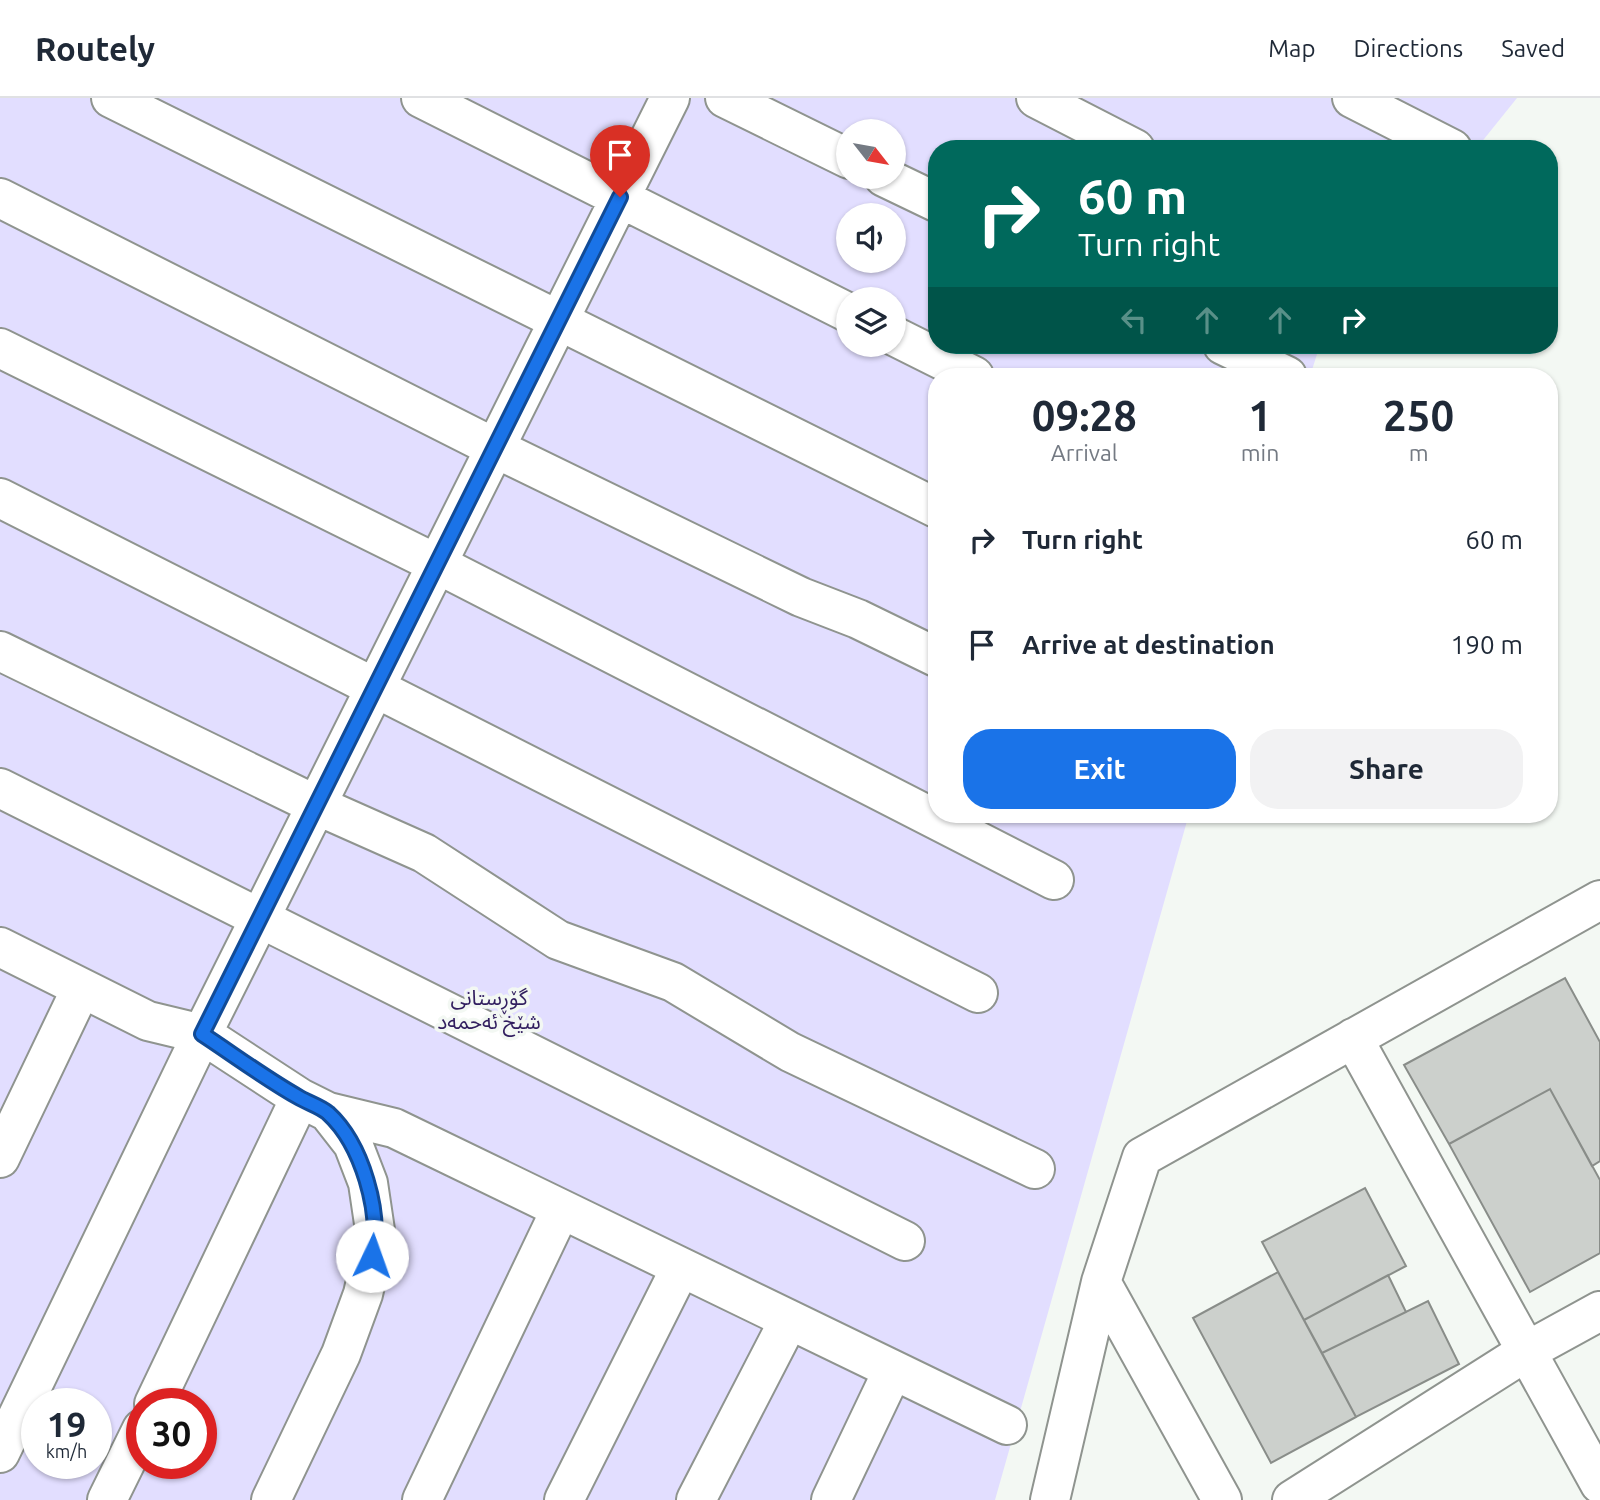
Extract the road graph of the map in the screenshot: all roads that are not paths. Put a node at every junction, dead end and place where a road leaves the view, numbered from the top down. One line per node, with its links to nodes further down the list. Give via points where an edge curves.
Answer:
1 (111, 98): 15 (street)
2 (421, 98): 11 (street)
3 (670, 98): 11 (street)
4 (725, 98): 9 (street)
5 (1036, 98): 7 (street)
6 (1352, 98): 8 (street)
7 (1118, 140)
8 (1434, 140)
9 (836, 153)
10 (906, 188): 13 (street)
11 (620, 197): 14 (street); 15 (street)
12 (0, 198): 23 (street)
13 (928, 198)
14 (836, 306)
15 (559, 320): 23 (street); 25 (street)
16 (906, 342): 18 (street)
17 (0, 348): 26 (street)
18 (928, 353)
19 (930, 354): 21 (street)
20 (1242, 354): 22 (street)
21 (958, 368)
22 (1270, 368)
23 (495, 447): 26 (street); 28 (street, via 801,597)
24 (0, 498): 29 (street)
25 (928, 504)
26 (437, 564): 29 (street); 32 (street)
27 (0, 650): 31 (street)
28 (928, 653)
29 (375, 687): 31 (street); 39 (street)
30 (0, 788): 36 (street)
31 (316, 805): 36 (street); 44 (street, via 424,853 558,940 673,982 790,1052)
32 (928, 815)
33 (943, 823): 34 (street)
34 (1054, 880)
35 (1600, 900): 41 (street)
36 (260, 918): 40 (street); 46 (street)
37 (0, 947): 38 (street)
38 (81, 989): 40 (street, via 148,1021); 43 (street)
39 (978, 993)
40 (202, 1034): 42 (street); 55 (street)
41 (1353, 1038): 48 (street, via 1142,1157); 51 (street)
42 (314, 1105): 45 (street, via 394,1128); 53 (street); 59 (street, via 352,1144 368,1183 376,1237 363,1294 341,1354)
43 (0, 1158)
44 (1035, 1169)
45 (561, 1209): 47 (street); 60 (street)
46 (905, 1241)
47 (681, 1267): 50 (street); 61 (street)
48 (1101, 1282): 64 (street); 65 (street)
49 (1600, 1311): 51 (street)
50 (789, 1320): 52 (street); 62 (street)
51 (1527, 1351): 57 (street); 66 (street)
52 (893, 1370): 54 (street); 63 (street)
53 (163, 1388)
54 (1007, 1425)
55 (0, 1453)
56 (126, 1461): 58 (street)
57 (1600, 1484)
58 (107, 1500)
59 (271, 1500)
60 (422, 1500)
61 (564, 1500)
62 (696, 1500)
63 (831, 1500)
64 (1050, 1500)
65 (1222, 1500)
66 (1292, 1500)

